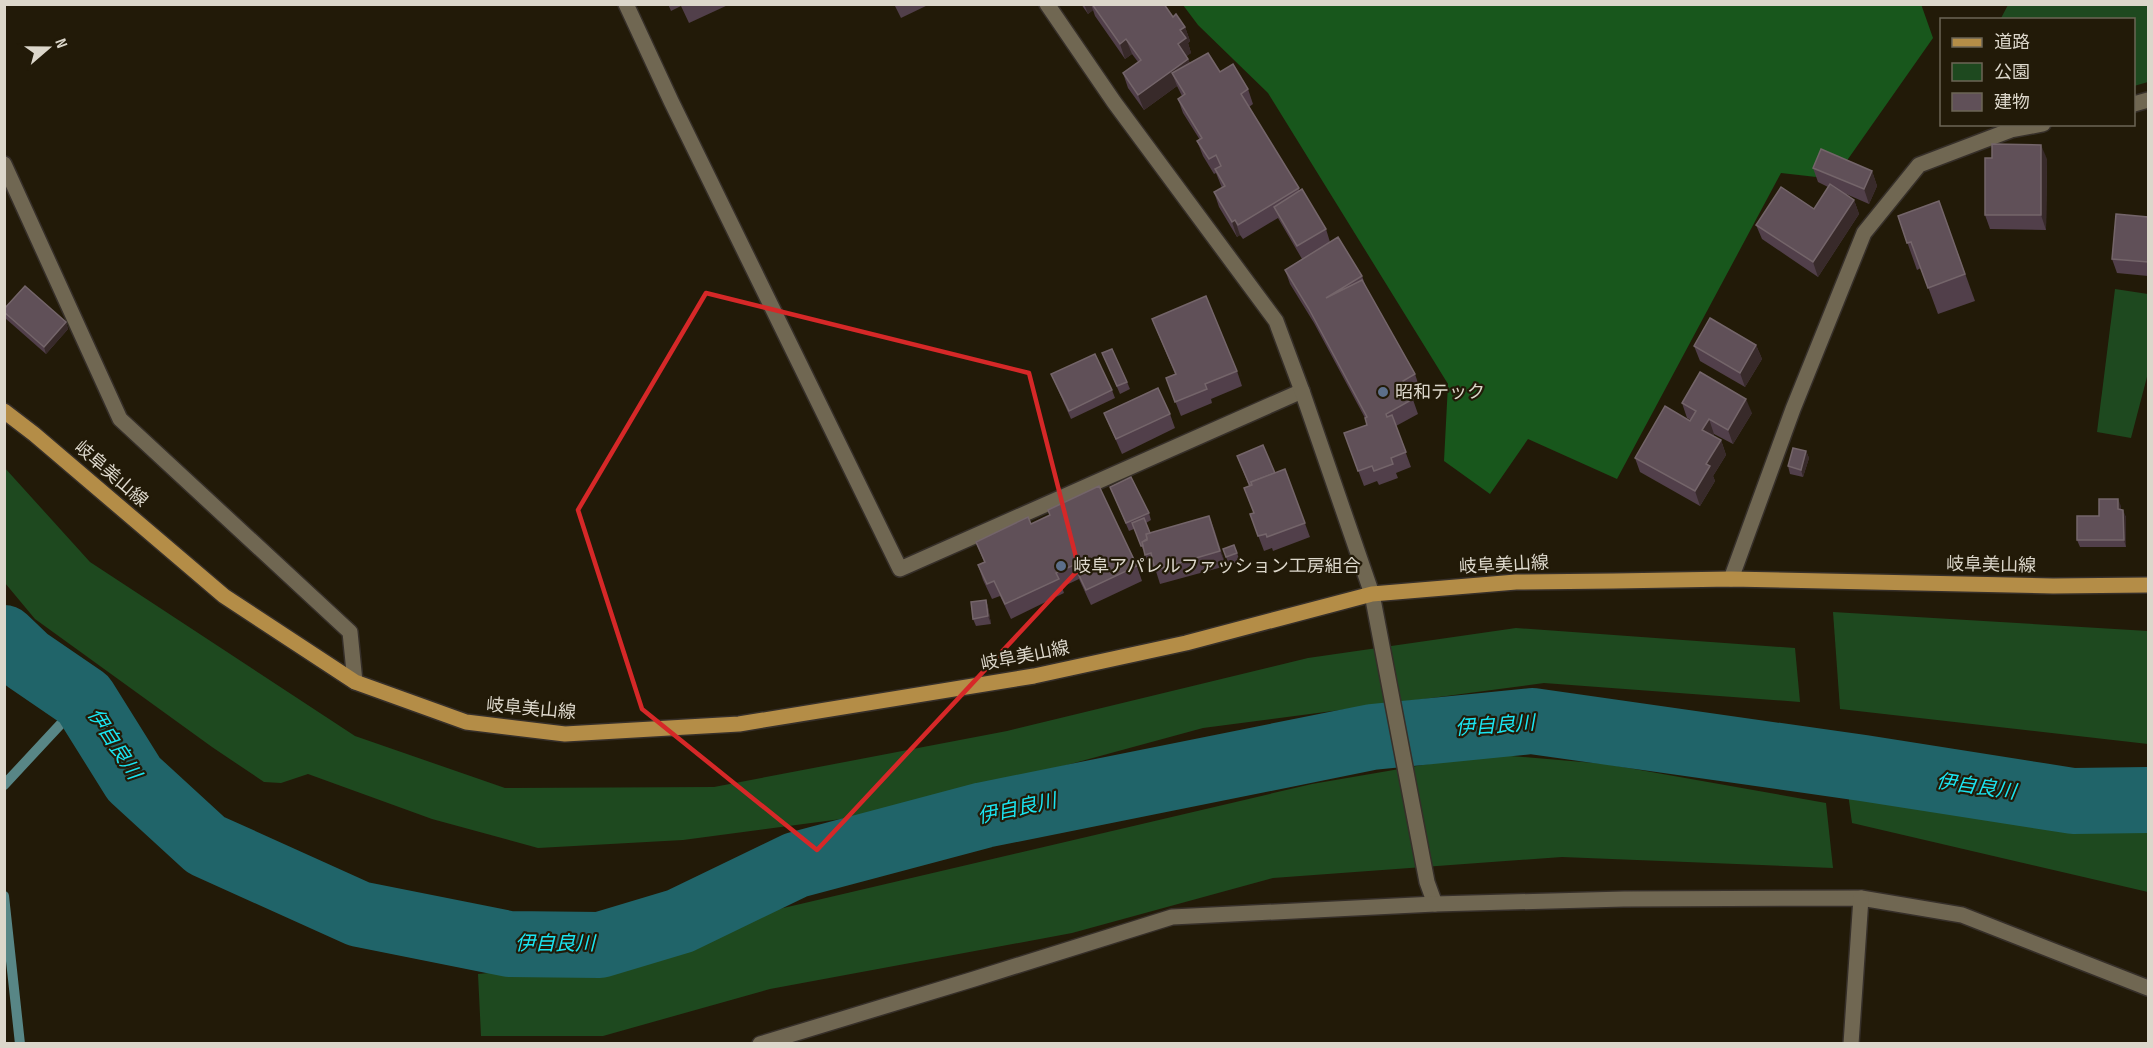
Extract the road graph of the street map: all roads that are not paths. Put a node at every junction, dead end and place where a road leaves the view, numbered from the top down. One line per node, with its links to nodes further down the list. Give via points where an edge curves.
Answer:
1 (626, 4): 5 (street, via 900,568)
2 (1047, 4): 5 (street, via 1114,102 1276,321)
3 (2032, 126): 7 (street, via 2011,130 1919,165 1864,233 1793,409)
4 (4, 164): 10 (street, via 120,419 350,632)
5 (1302, 391): 9 (street)
6 (4, 411): 10 (main road, 岐阜美山線, via 224,596)
7 (1731, 579): 8 (main road, 岐阜美山線); 9 (main road, 岐阜美山線, via 1516,582)
8 (2148, 585)
9 (1372, 594): 10 (main road, 岐阜美山線, via 1186,643 1034,676 739,724 564,734 466,722); 12 (street, via 1427,882)
10 (355, 682)
11 (1861, 898): 12 (street); 13 (street, via 1962,915); 15 (street)
12 (1435, 904): 14 (street, via 1172,916)
13 (2148, 988)
14 (760, 1044)
15 (1851, 1044)

